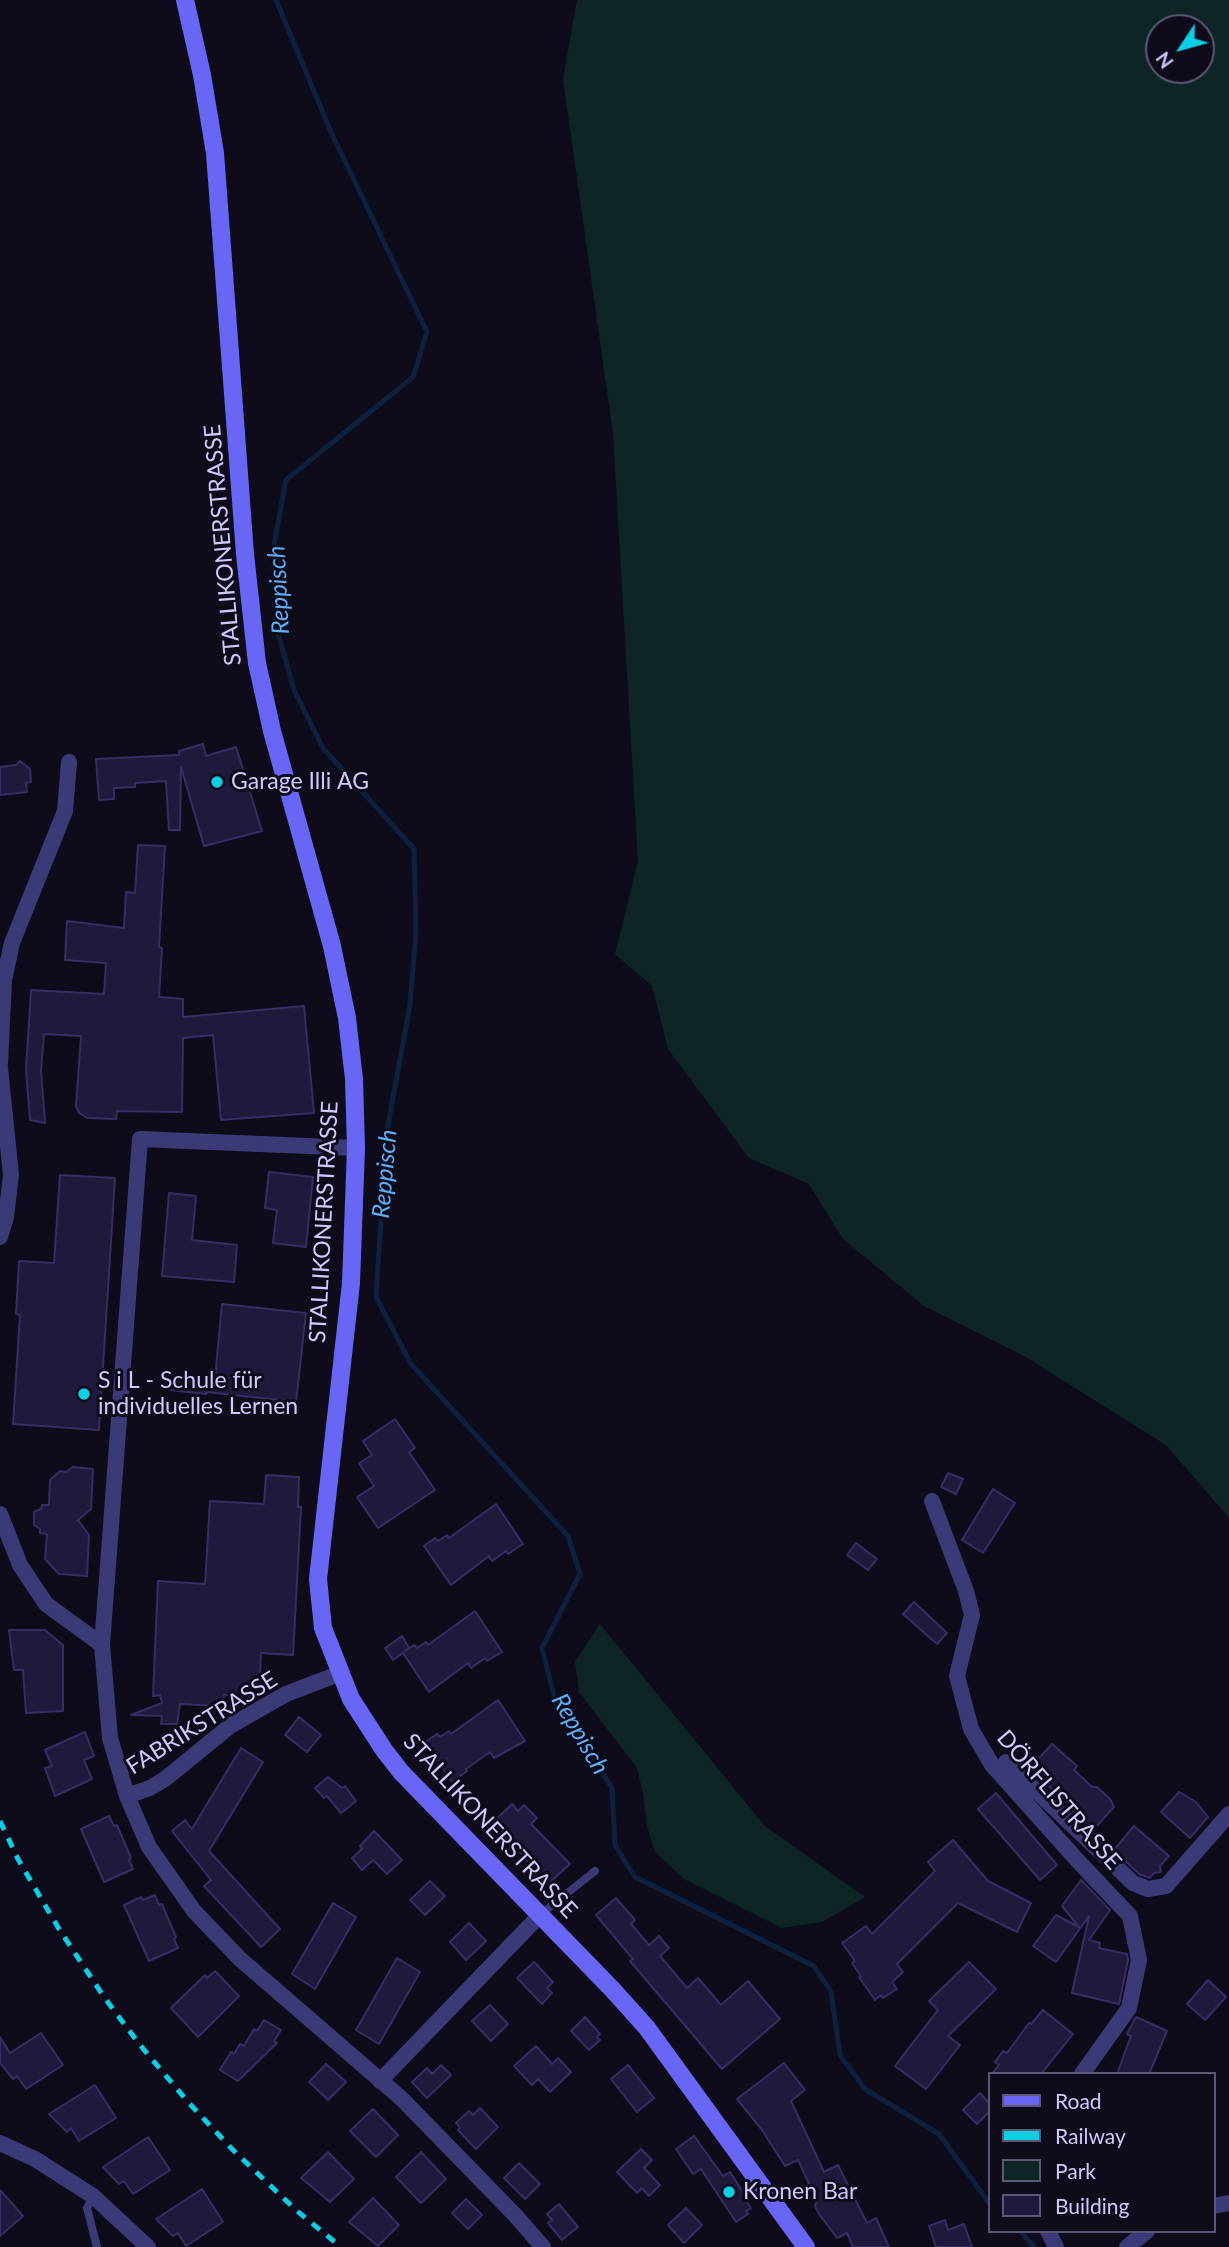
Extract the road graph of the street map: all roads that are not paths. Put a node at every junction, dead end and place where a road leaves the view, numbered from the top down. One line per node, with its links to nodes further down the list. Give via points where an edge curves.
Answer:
1 (185, 0): 4 (street, STALLIKONERSTRASSE, via 215,153 244,554 257,663 347,1018)
2 (69, 762): 3 (street, via 65,811 12,943 4,980)
3 (0, 1066): 5 (street, via 11,1175)
4 (356, 1148): 8 (street, via 140,1139); 9 (street, STALLIKONERSTRASSE, via 351,1283 318,1578 323,1628)
5 (0, 1237)
6 (932, 1501): 15 (street, DÖRFLISTRASSE, via 972,1615 957,1676 971,1729 992,1765 1130,1916 1139,1960 1129,2008)
7 (0, 1514): 8 (street, via 20,1565 46,1604)
8 (102, 1645): 11 (street, via 110,1738)
9 (341, 1673): 11 (street, FABRIKSTRASSE, via 286,1694 230,1726 158,1783); 14 (street, STALLIKONERSTRASSE, via 361,1717 401,1772)
10 (1006, 1762): 12 (street, via 1133,1883 1148,1889 1166,1886)
11 (127, 1796): 16 (street, via 149,1847 215,1935)
12 (1229, 1814)
13 (595, 1871): 14 (lane)
14 (540, 1916): 16 (street); 23 (street, STALLIKONERSTRASSE, via 647,2028)
15 (1083, 2072)
16 (380, 2081): 22 (street)
17 (0, 2143): 18 (street)
18 (93, 2196): 20 (lane, via 86,2208); 21 (street)
19 (1144, 2233): 24 (street)
20 (97, 2247)
21 (148, 2247)
22 (543, 2247)
23 (806, 2247)
24 (1126, 2247)

